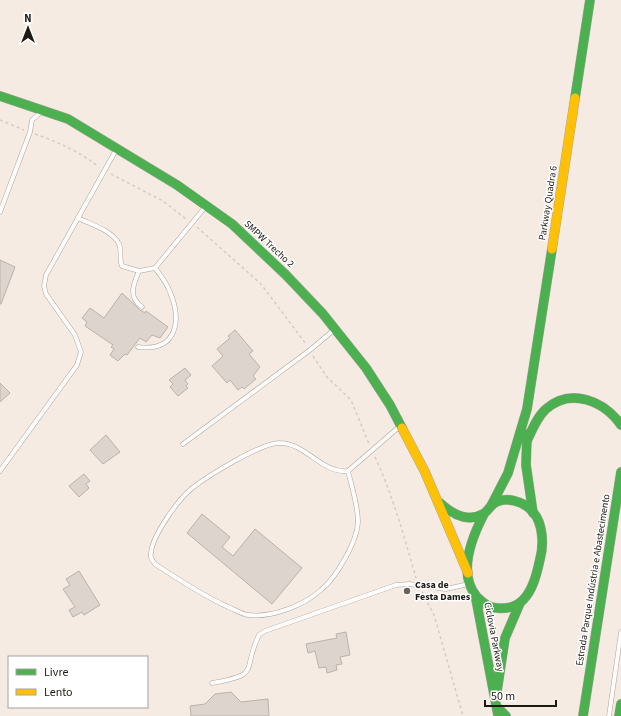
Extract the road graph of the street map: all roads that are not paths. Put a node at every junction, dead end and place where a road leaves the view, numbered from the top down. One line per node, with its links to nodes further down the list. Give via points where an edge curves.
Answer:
1 (590, 0): 13 (main road, Parkway Quadra 6)
2 (0, 96): 3 (main road, SMPW Trecho 2)
3 (43, 110): 4 (main road, SMPW Trecho 2, via 68,119); 6 (lane, via 32,120 30,132)
4 (117, 149): 5 (main road, SMPW Trecho 2, via 177,185); 7 (lane)
5 (206, 206): 8 (lane); 11 (main road, SMPW Trecho 2, via 232,224 286,275)
6 (0, 212)
7 (78, 218): 9 (lane, via 114,238 119,244 122,266); 19 (lane, via 46,275 44,286 46,294 75,335 81,352 77,365)
8 (155, 268): 9 (lane); 12 (lane, via 165,281 174,301 176,327 166,343 149,349)
9 (139, 271): 10 (lane, via 132,288 135,302)
10 (142, 307)
11 (335, 329): 15 (main road, SMPW Trecho 2, via 366,368); 17 (lane)
12 (138, 347)
13 (527, 409): 16 (main road, Parkway Quadra 6); 22 (main road, Parkway Quadra 6, via 508,473)
14 (621, 425): 16 (main road, via 616,416 596,402 579,397 563,399 547,407 537,420)
15 (401, 426): 18 (lane); 21 (main road, SMPW Trecho 2)
16 (527, 441): 23 (main road, Parkway Quadra 6, via 526,465)
17 (183, 444)
18 (348, 471): 18 (lane, via 357,512 356,533 334,576 321,591 300,603 259,616 245,614 199,593 154,564 151,559 152,547 157,536 180,501 192,489 266,445 278,442 293,444 335,470)
19 (0, 472)
20 (621, 472): 34 (main road, Estrada Parque Indústria e Abastecimento)
21 (438, 501): 24 (main road, via 458,516 474,518); 25 (main road)
22 (491, 506): 23 (main road, via 500,501 510,500); 24 (main road)
23 (533, 513): 28 (main road, via 541,536 541,554 534,581)
24 (484, 514): 25 (main road, via 473,535 468,556)
25 (468, 573): 26 (main road)
26 (470, 584): 27 (main road); 30 (lane, via 446,589 409,584 396,586 265,631 255,641 250,668 244,674 236,679)
27 (476, 599): 28 (main road, via 484,605 496,608); 32 (main road, Ciclovia Parkway)
28 (520, 603): 32 (main road, Ciclovia Parkway, via 505,638)
29 (621, 632): 35 (lane)
30 (212, 683)
31 (621, 704): 36 (main road)
32 (497, 707): 33 (main road)
33 (506, 716)
34 (583, 716)
35 (609, 716)
36 (619, 716)

